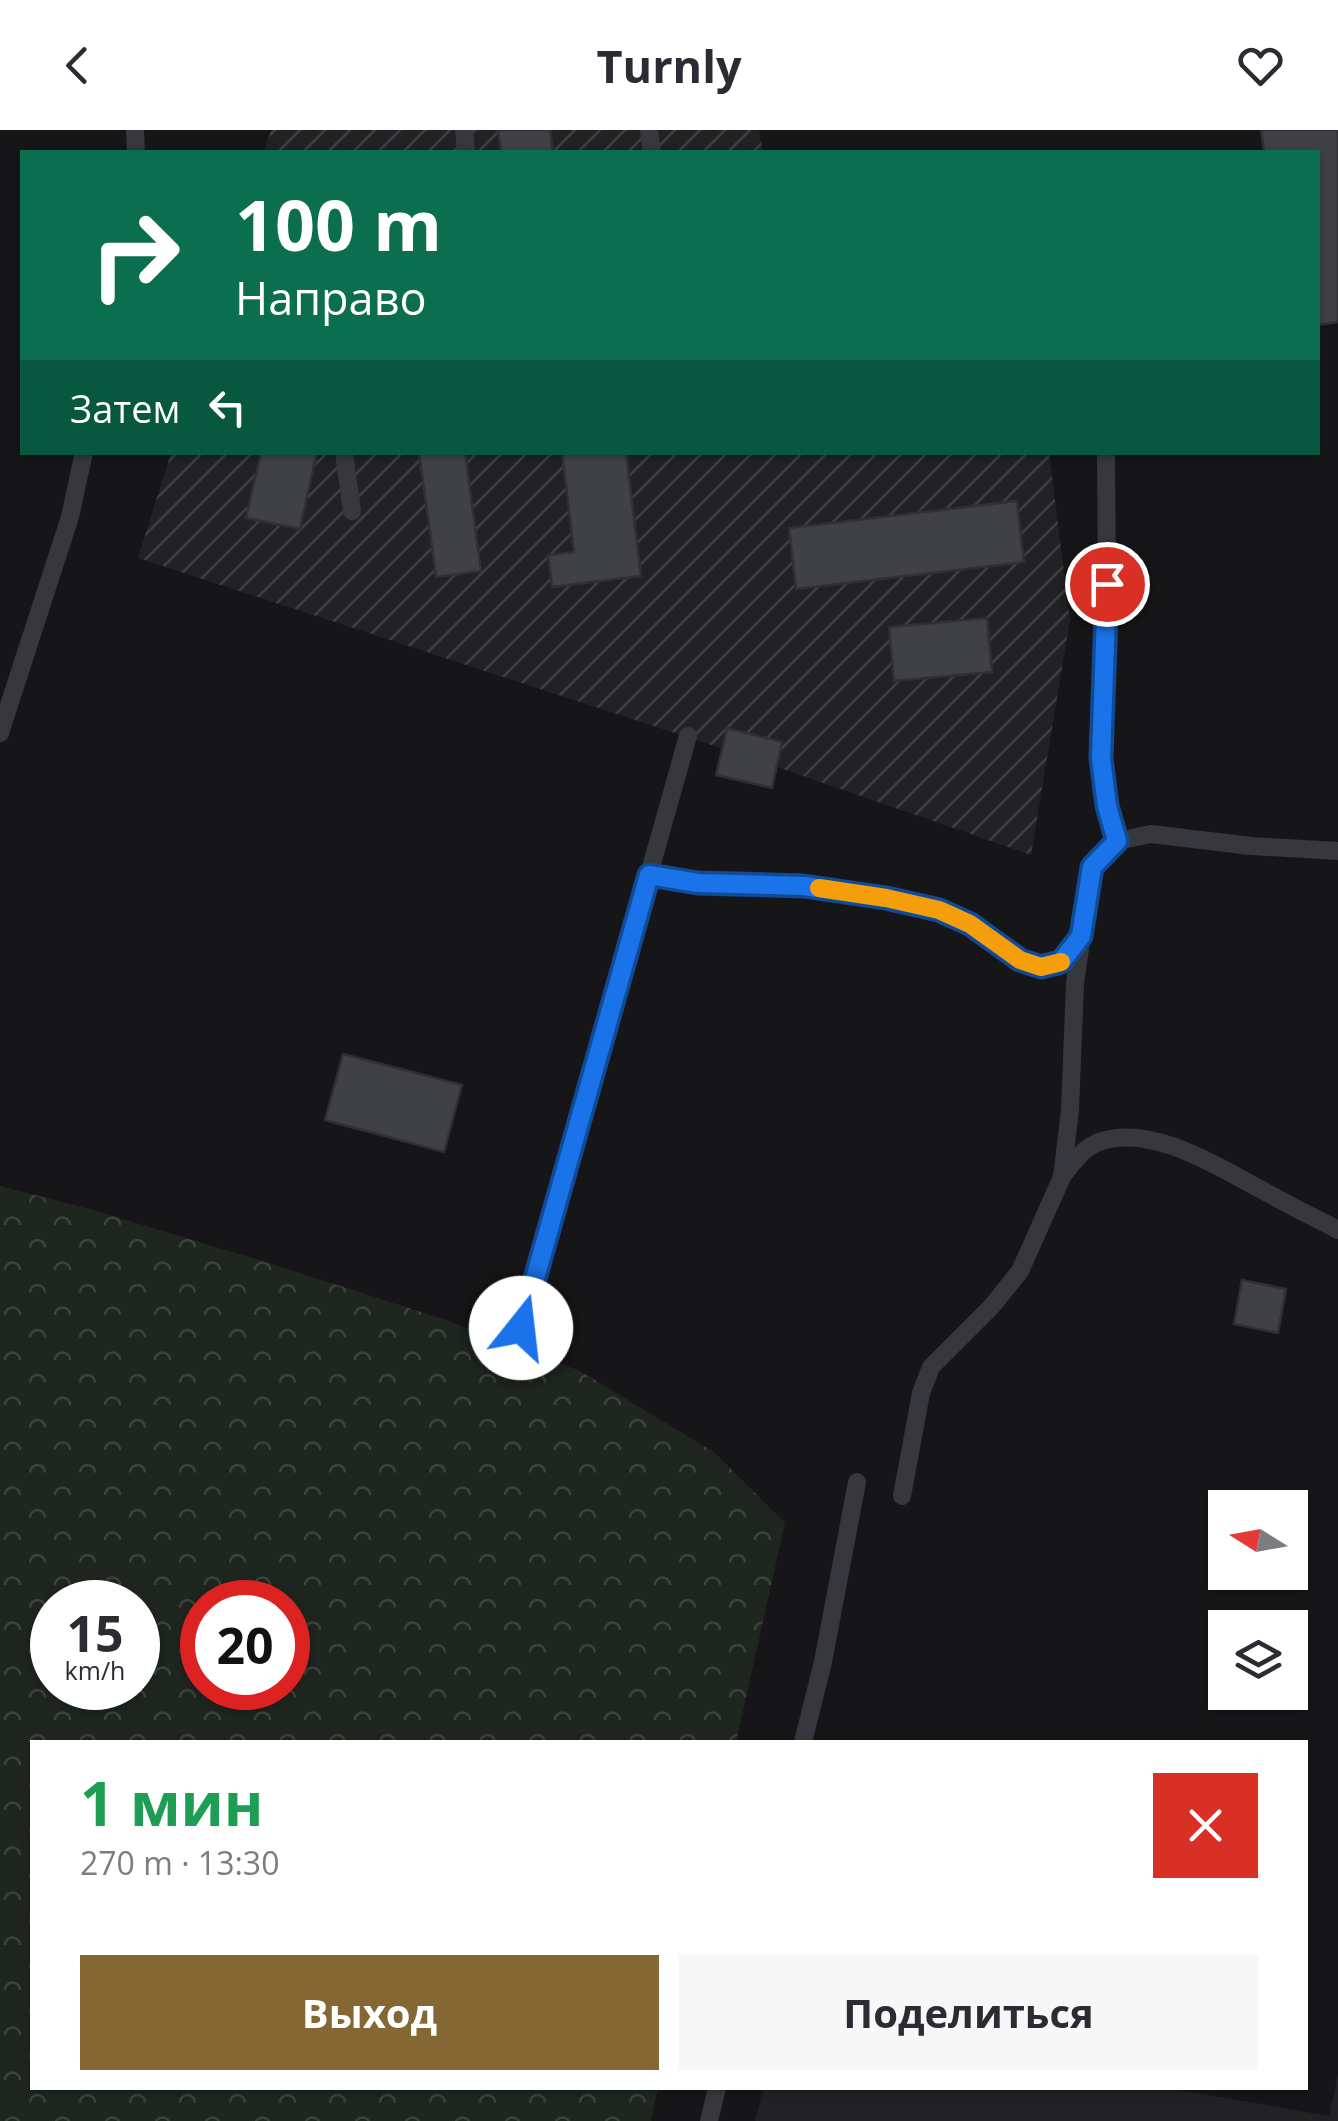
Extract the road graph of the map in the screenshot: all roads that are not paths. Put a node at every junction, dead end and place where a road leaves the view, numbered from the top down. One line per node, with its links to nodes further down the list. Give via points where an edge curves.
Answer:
1 (83, 455): 5 (lane, via 70,517)
2 (344, 455): 4 (lane)
3 (1106, 455): 7 (lane, via 1101,758)
4 (352, 511)
5 (0, 732)
6 (688, 736): 9 (lane)
7 (1117, 841): 8 (lane, via 1151,834); 10 (lane, via 1092,867)
8 (1338, 851)
9 (649, 875): 10 (lane, via 804,886 939,910 1041,967 1061,962); 13 (lane)
10 (1081, 936): 11 (lane)
11 (1062, 1177): 12 (lane, via 1084,1150 1103,1140 1165,1144); 15 (lane, via 1020,1271 931,1367)
12 (1338, 1230)
13 (521, 1328)
14 (857, 1482): 16 (lane)
15 (902, 1496)
16 (804, 1740)
17 (717, 2090): 18 (lane)
18 (709, 2121)

